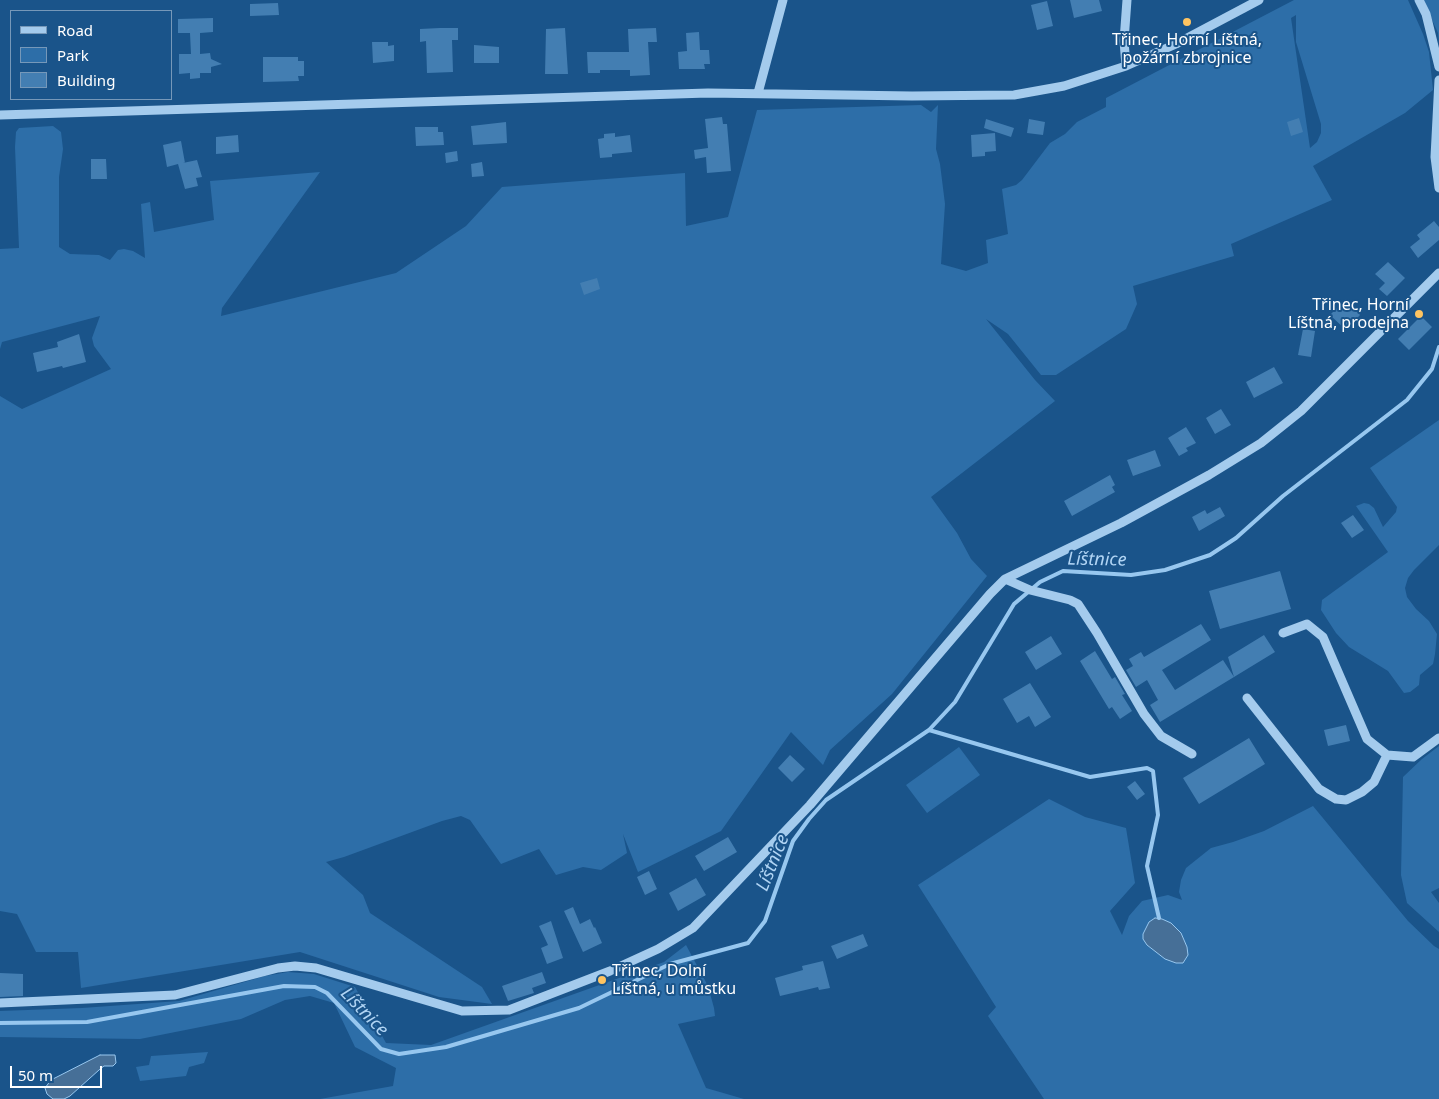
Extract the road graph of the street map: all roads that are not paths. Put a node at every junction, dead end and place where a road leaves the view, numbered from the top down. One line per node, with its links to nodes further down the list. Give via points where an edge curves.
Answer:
1 (783, 0): 8 (street)
2 (1127, 0): 5 (street)
3 (1258, 0): 5 (street, via 1176,44)
4 (1419, 0): 6 (street, via 1426,14)
5 (1126, 66): 8 (street, via 1064,86 1014,95)
6 (1439, 66)
7 (1439, 80): 10 (street, via 1436,157)
8 (758, 93): 9 (street)
9 (0, 115)
10 (1439, 188)
11 (1439, 273): 12 (street, via 1301,411 1261,443 1121,523)
12 (1005, 579): 16 (street, via 1078,604 1144,714 1161,736); 18 (street, via 810,805 693,928 658,949 610,971 510,1010 487,1012 462,1011 316,968 295,966 175,995)
13 (1282, 633): 17 (street, via 1307,624 1323,637 1366,739)
14 (1247, 698): 17 (street, via 1319,789 1336,799 1346,800 1374,782)
15 (1439, 738): 17 (street, via 1413,757)
16 (1192, 754)
17 (1387, 755)
18 (0, 1003)

